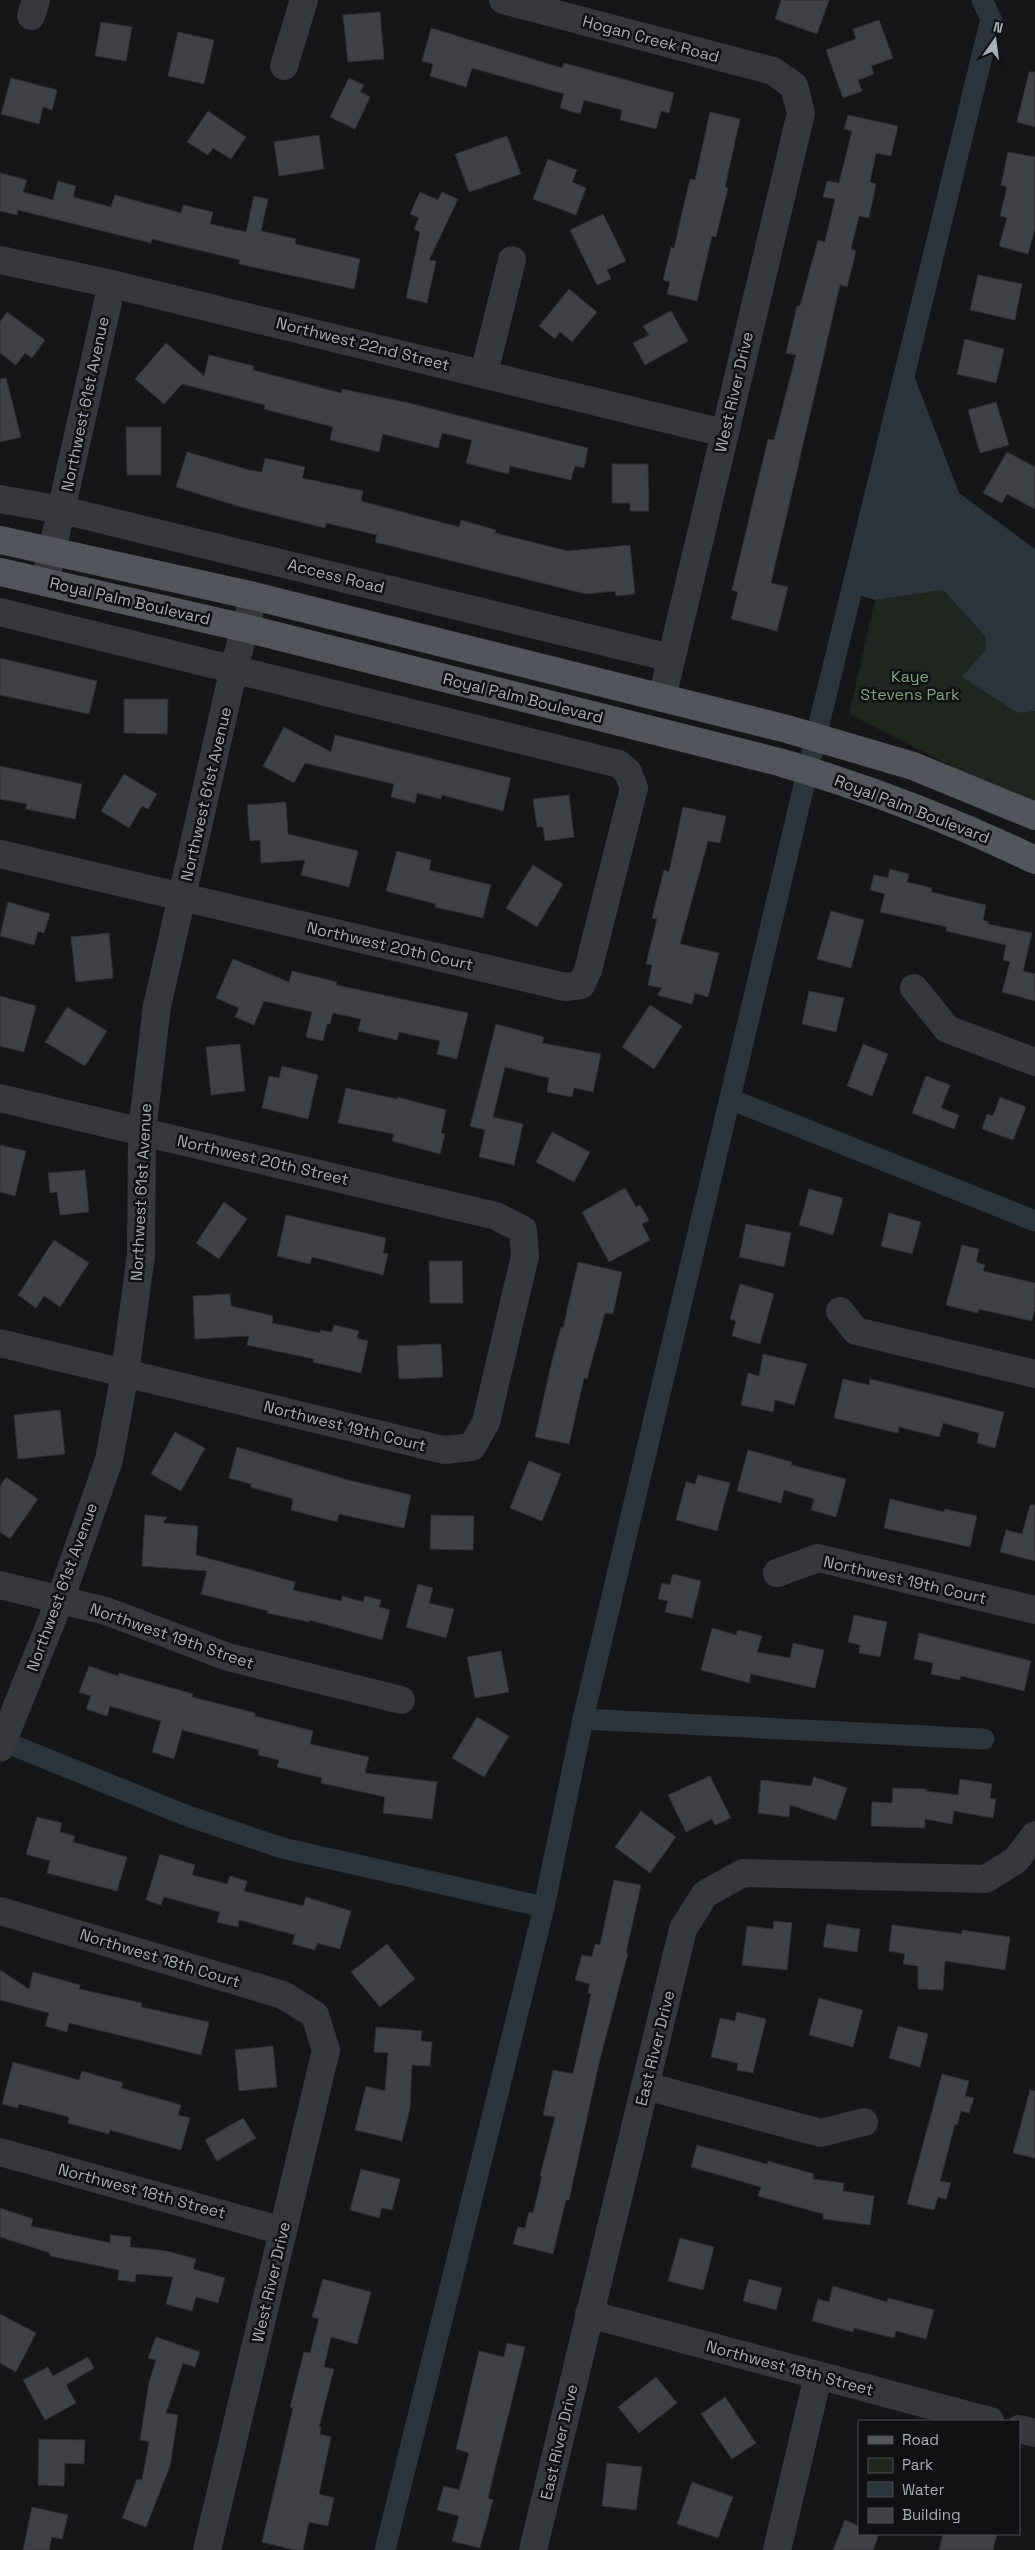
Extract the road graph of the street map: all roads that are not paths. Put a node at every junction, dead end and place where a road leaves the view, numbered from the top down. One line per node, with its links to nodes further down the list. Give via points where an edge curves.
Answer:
1 (304, 0): 3 (street)
2 (503, 0): 4 (street, Hogan Creek Road, via 773,71)
3 (284, 66)
4 (794, 86): 9 (street, West River Drive, via 801,113)
5 (0, 260): 7 (street, Northwest 22nd Street)
6 (512, 260): 8 (street)
7 (112, 284): 8 (street, Northwest 22nd Street); 11 (street, Northwest 61st Avenue)
8 (484, 373): 9 (street, Northwest 22nd Street)
9 (724, 433): 19 (street, West River Drive)
10 (0, 499): 11 (street, Access Road)
11 (62, 510): 13 (street, Northwest 61st Avenue); 19 (street, Access Road)
12 (0, 540): 13 (main road, Royal Palm Boulevard)
13 (53, 550): 15 (street, Northwest 61st Avenue); 16 (main road, Royal Palm Boulevard)
14 (0, 572): 15 (main road, Royal Palm Boulevard)
15 (45, 582): 18 (main road, Royal Palm Boulevard)
16 (254, 596): 18 (street, Northwest 61st Avenue); 21 (main road, Royal Palm Boulevard)
17 (0, 612): 20 (street)
18 (245, 628): 20 (street, Northwest 61st Avenue); 24 (main road, Royal Palm Boulevard, via 837,779 943,818)
19 (672, 658): 21 (street, West River Drive)
20 (234, 668): 25 (street, Northwest 61st Avenue); 25 (street, Northwest 20th Court, via 619,764 628,772 634,788 588,970 581,985 565,987)
21 (662, 698): 22 (main road, Royal Palm Boulevard, via 846,744 954,781)
22 (1035, 816)
23 (0, 854): 25 (street, Northwest 20th Court)
24 (1035, 860)
25 (182, 898): 29 (street, Northwest 61st Avenue, via 157,1006)
26 (914, 988): 27 (street, via 947,1029)
27 (1035, 1062)
28 (0, 1098): 29 (street, Northwest 20th Street)
29 (142, 1131): 30 (street, Northwest 20th Street, via 496,1216); 33 (street, Northwest 61st Avenue, via 140,1255)
30 (522, 1230): 33 (street, Northwest 19th Court, via 523,1265 486,1422 472,1447 444,1450)
31 (840, 1311): 34 (street, via 856,1331)
32 (0, 1343): 33 (street, Northwest 19th Court)
33 (125, 1373): 37 (street, Northwest 61st Avenue, via 109,1460)
34 (1035, 1374)
35 (777, 1573): 38 (street, Northwest 19th Court, via 818,1558)
36 (0, 1585): 37 (street, Northwest 19th Street)
37 (60, 1600): 39 (street, Northwest 19th Street, via 106,1612 228,1657); 40 (street, Northwest 61st Avenue)
38 (1035, 1610)
39 (401, 1700)
40 (0, 1748)
41 (1035, 1835): 44 (street, East River Drive, via 1016,1860 986,1879 743,1873 705,1894 683,1929)
42 (0, 1910): 43 (street, Northwest 18th Court, via 283,1995)
43 (315, 2015): 47 (street, West River Drive, via 326,2050)
44 (646, 2086): 45 (street, via 822,2133); 48 (street, East River Drive)
45 (864, 2122)
46 (0, 2152): 47 (street, Northwest 18th Street)
47 (283, 2231): 53 (street, West River Drive)
48 (589, 2314): 49 (street, Northwest 18th Street); 54 (street, East River Drive)
49 (818, 2376): 50 (street, Northwest 18th Street); 55 (street)
50 (986, 2420)
51 (1020, 2429): 52 (street)
52 (1035, 2433)
53 (207, 2550)
54 (533, 2550)
55 (777, 2550)

